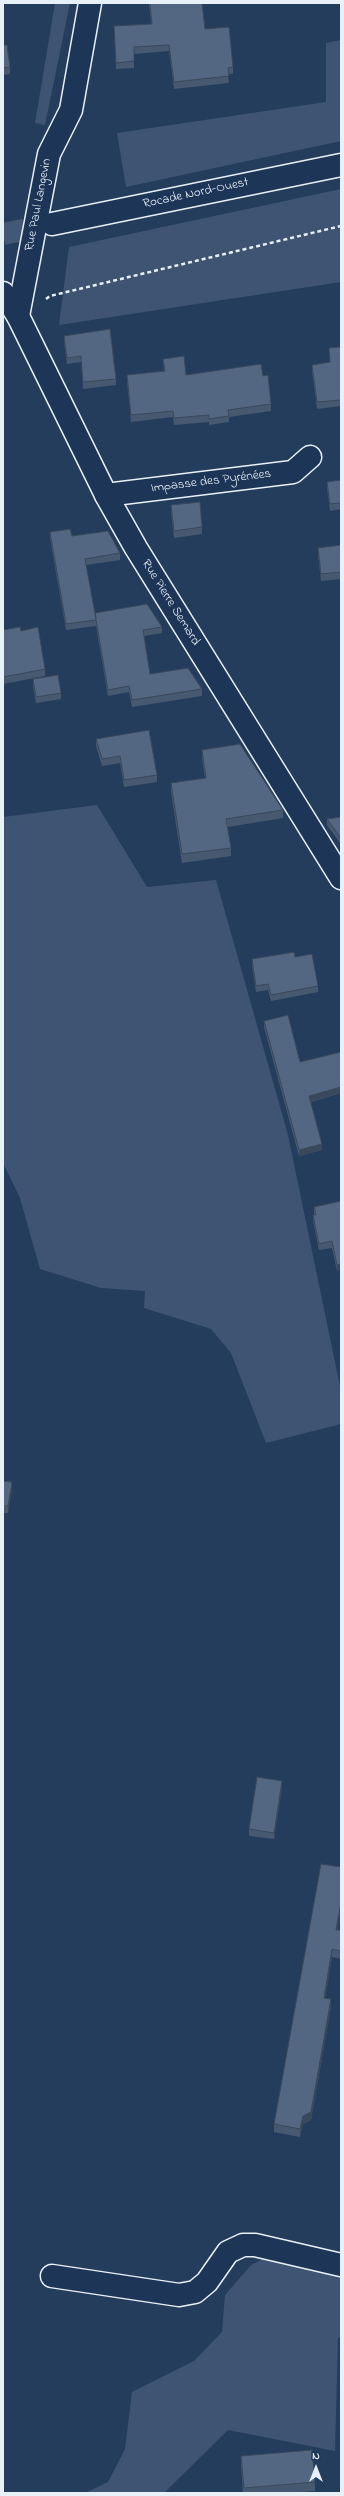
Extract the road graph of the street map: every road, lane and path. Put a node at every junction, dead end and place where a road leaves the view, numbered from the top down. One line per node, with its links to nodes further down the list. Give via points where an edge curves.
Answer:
1 (90, 3): 6 (main road, Rue Paul Langevin, via 71,110 49,154)
2 (341, 165): 3 (main road, Rocade Nord-Ouest)
3 (52, 224)
4 (341, 226): 6 (path, via 50,296)
5 (3, 293): 6 (main road, Rue Pierre Semard)
6 (11, 315): 8 (main road, Rue Pierre Semard)
7 (310, 457): 8 (main road, Impasse des Pyrénées, via 293,472)
8 (106, 495): 9 (main road, Rue Pierre Semard, via 136,548)
9 (341, 878)
10 (341, 2265): 11 (main road, via 255,2245 243,2245 228,2252 207,2282 195,2292 179,2294)
11 (52, 2276)

